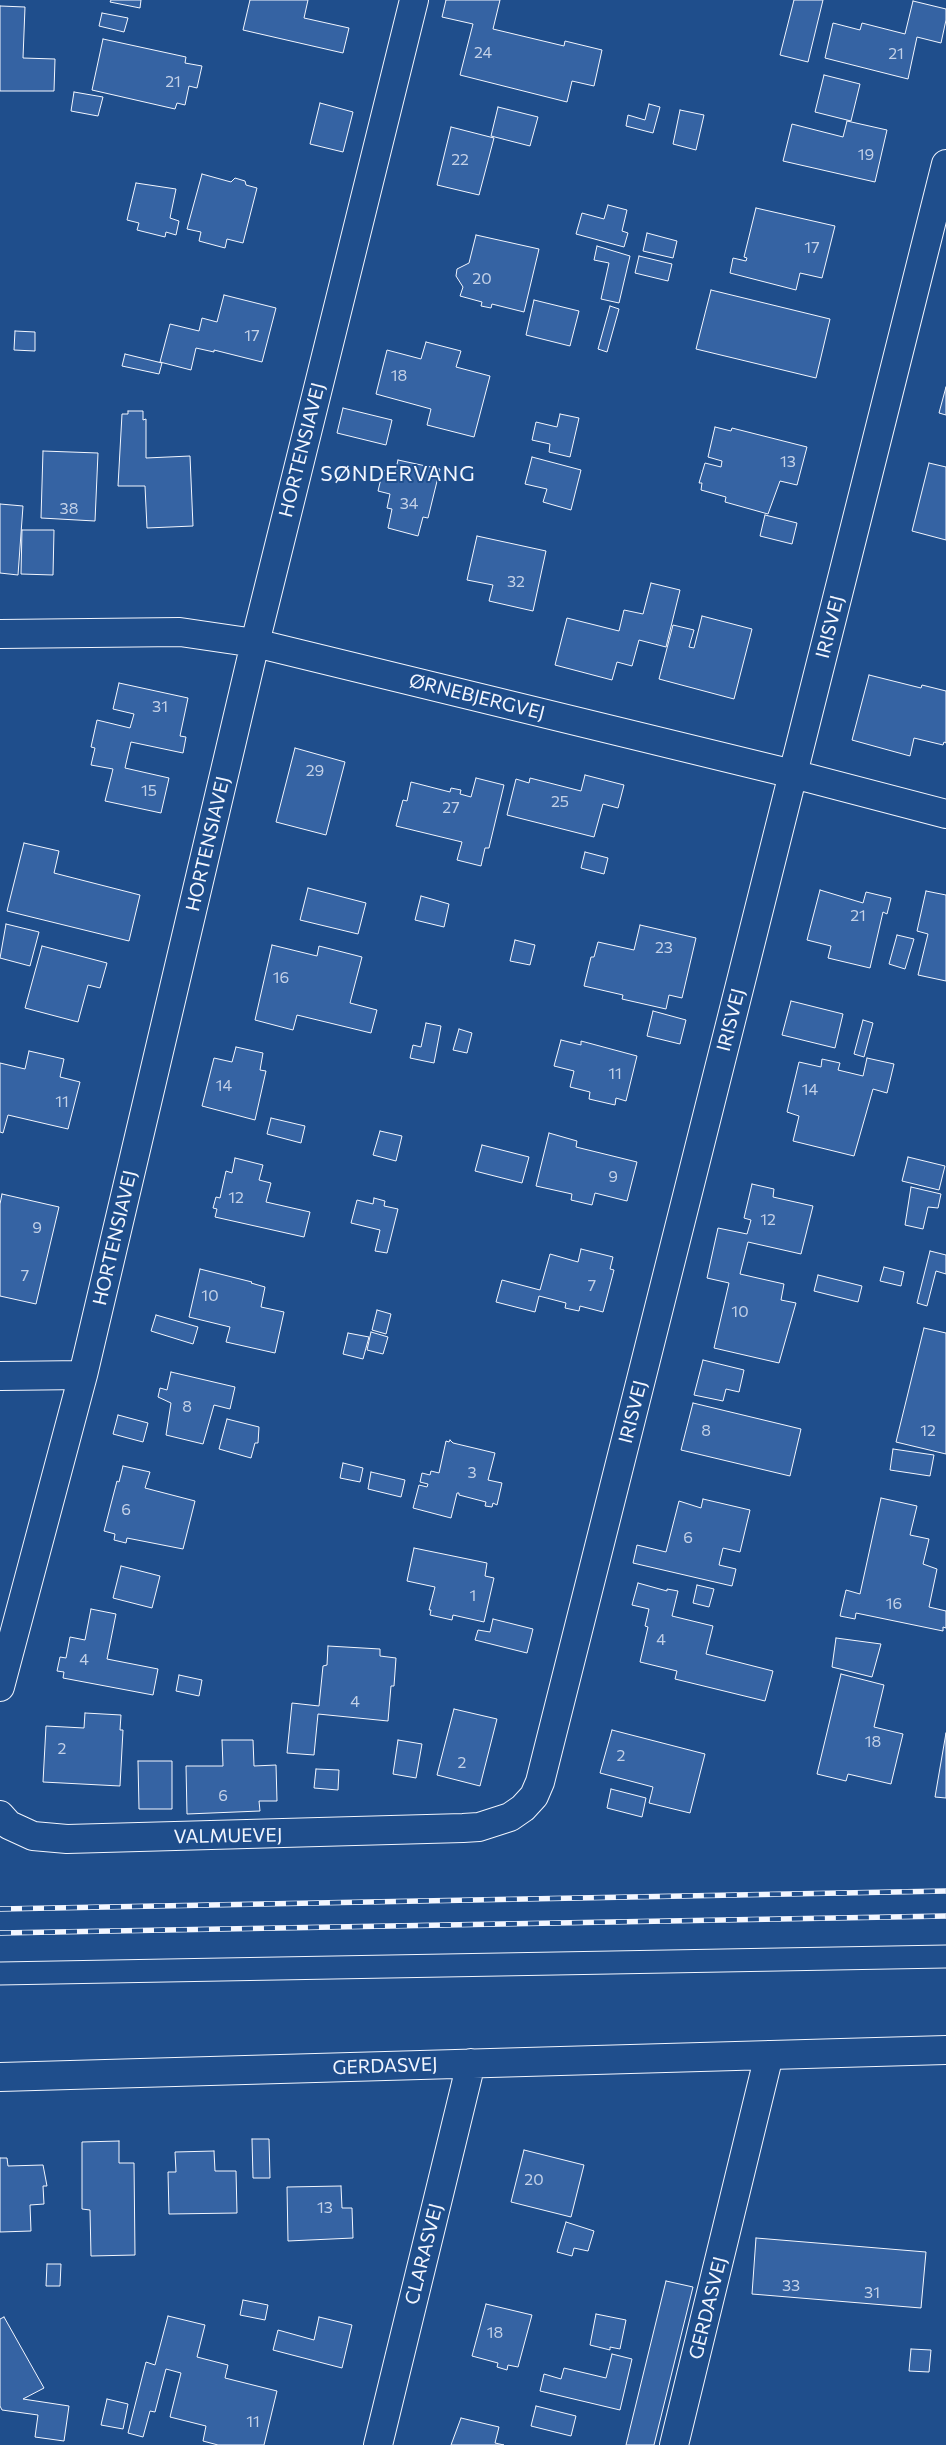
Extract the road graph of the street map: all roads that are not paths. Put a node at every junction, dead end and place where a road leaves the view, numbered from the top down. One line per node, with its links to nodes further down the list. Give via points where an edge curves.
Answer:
1 (414, 0): 4 (street, HORTENSIAVEJ)
2 (946, 164): 5 (street, IRISVEJ)
3 (0, 634): 4 (street, ØRNEBJERGVEJ, via 180,632)
4 (255, 643): 5 (street, ØRNEBJERGVEJ); 7 (street, HORTENSIAVEJ)
5 (793, 774): 6 (street, ØRNEBJERGVEJ); 11 (street, IRISVEJ, via 540,1782 534,1796 510,1817 479,1827)
6 (946, 814)
7 (83, 1375): 8 (street); 9 (street, HORTENSIAVEJ)
8 (0, 1376)
9 (0, 1687)
10 (0, 1815): 11 (street, VALMUEVEJ, via 9,1825 33,1836 68,1839)
11 (463, 1828)
12 (946, 2050): 13 (street, GERDASVEJ)
13 (769, 2054): 14 (street, GERDASVEJ); 17 (street, GERDASVEJ)
14 (471, 2063): 15 (street, GERDASVEJ); 16 (street, CLARASVEJ)
15 (0, 2077)
16 (378, 2445)
17 (674, 2445)

